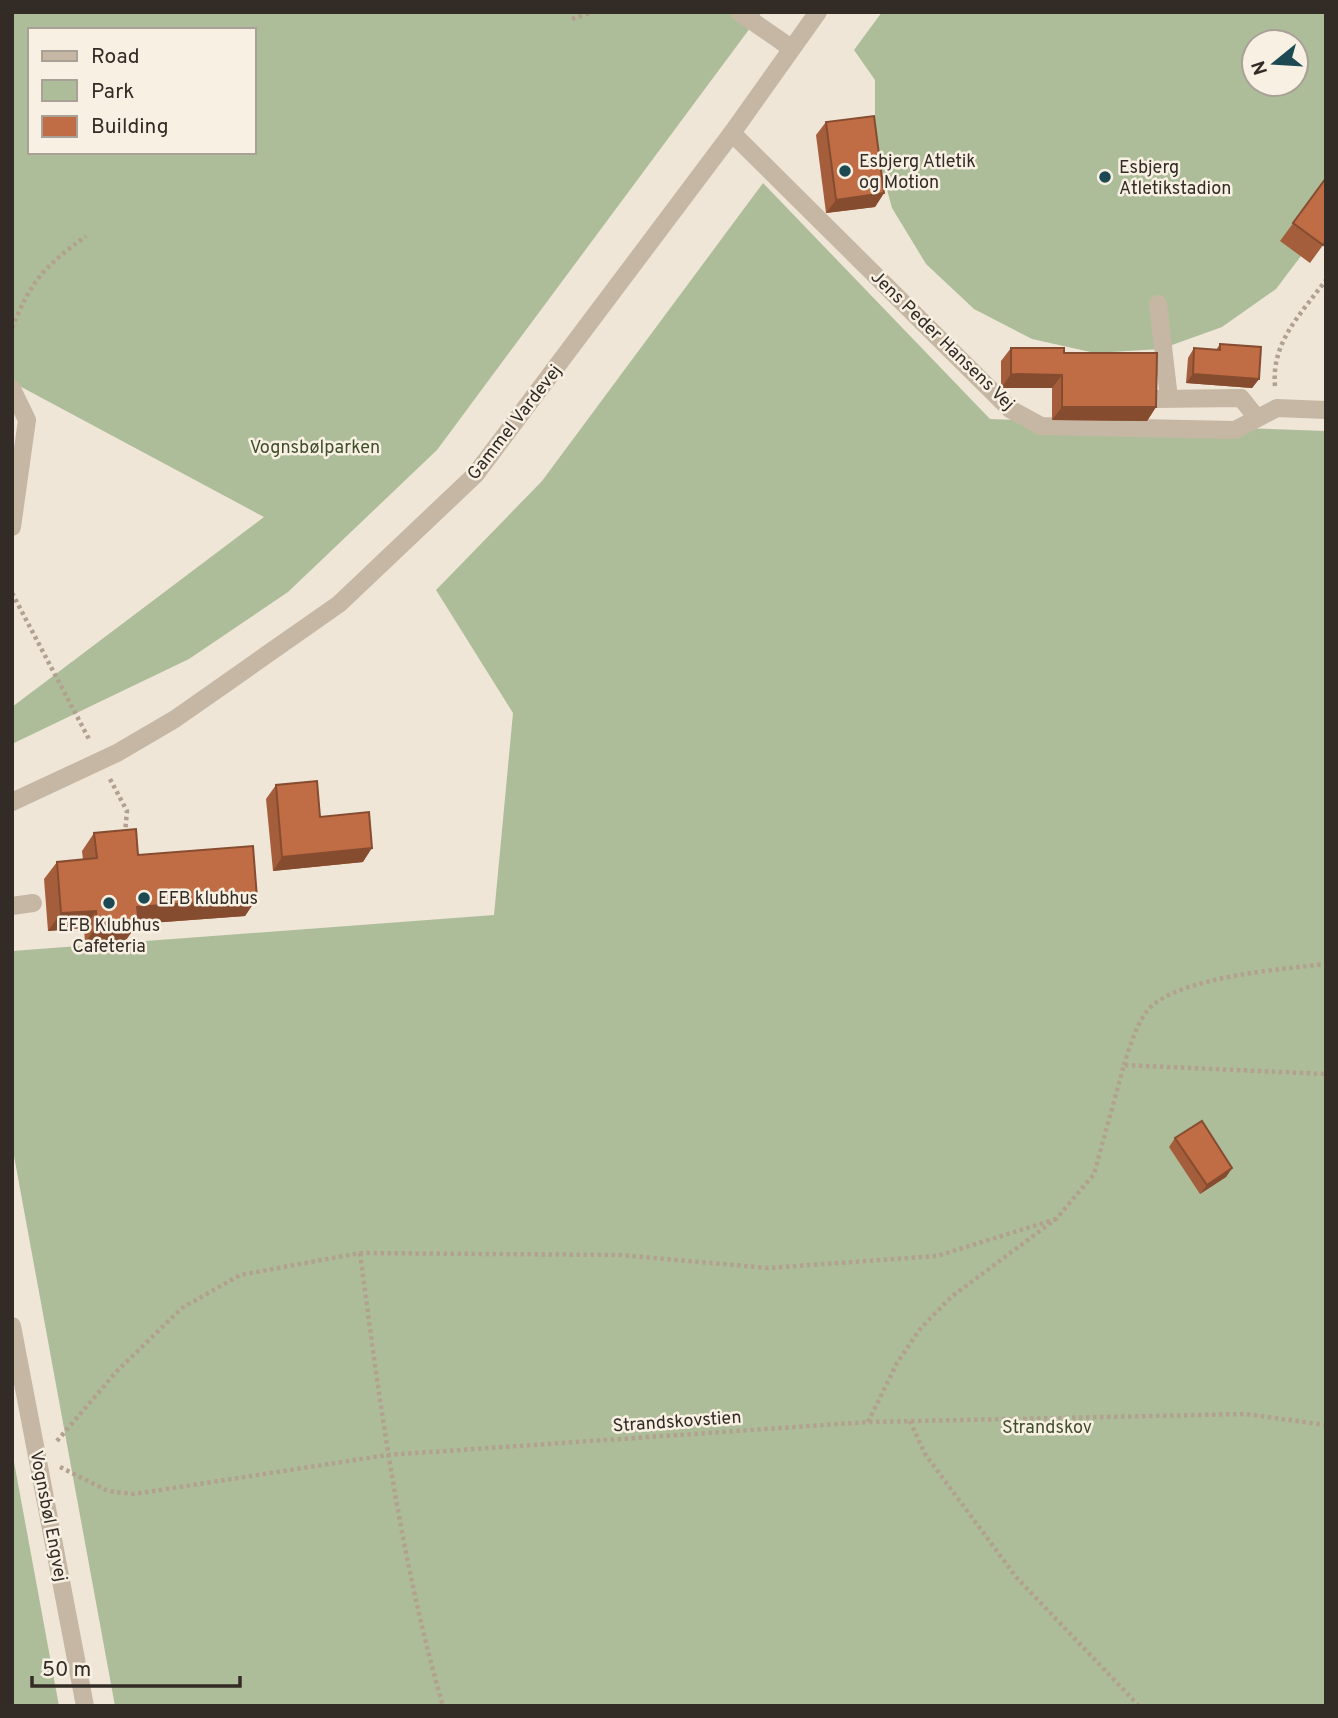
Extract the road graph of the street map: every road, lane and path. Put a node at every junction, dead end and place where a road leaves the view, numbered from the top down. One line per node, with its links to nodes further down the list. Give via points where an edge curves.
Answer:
1 (593, 12): 4 (path)
2 (738, 12): 5 (street)
3 (818, 12): 5 (street, Gammel Vardevej)
4 (572, 19)
5 (791, 48): 6 (street, Gammel Vardevej)
6 (732, 133): 14 (street, Jens Peder Hansens Vej, via 1010,409 1041,426 1235,430); 17 (street, Gammel Vardevej, via 475,475 339,604 175,719)
7 (86, 236): 10 (path, via 50,262 28,289)
8 (1326, 280): 12 (path, via 1286,333 1273,365)
9 (1158, 304): 14 (street, via 1162,398 1241,398)
10 (12, 328)
11 (12, 389): 15 (street, via 27,420)
12 (1277, 408): 13 (street, Jens Peder Hansens Vej); 14 (street, Jens Peder Hansens Vej)
13 (1326, 410)
14 (1257, 418)
15 (12, 527)
16 (12, 593): 17 (path)
17 (101, 761): 18 (street, Gammel Vardevej); 19 (path, via 127,811)
18 (12, 802)
19 (125, 835)
20 (33, 904): 21 (street)
21 (12, 906)
22 (1326, 964): 23 (path, via 1250,973 1176,990 1148,1010)
23 (1124, 1065): 24 (path); 25 (path, via 1094,1174)
24 (1326, 1074)
25 (1056, 1219): 26 (path, via 937,1256 768,1268 620,1255); 30 (path, via 951,1297 920,1329)
26 (360, 1254): 32 (path); 33 (path, via 240,1275 182,1308 117,1371)
27 (12, 1326): 28 (street, Vognsbøl Engvej)
28 (19, 1396): 33 (street, Vognsbøl Engvej)
29 (910, 1421): 30 (path, Strandskovstien); 31 (path, Strandskovstien, via 1245,1415); 36 (path, via 925,1454 1016,1577)
30 (868, 1422): 32 (path, Strandskovstien)
31 (1326, 1426)
32 (387, 1455): 33 (path, Strandskovstien, via 135,1494 108,1491 67,1469); 35 (path)
33 (39, 1462): 34 (street, Vognsbøl Engvej)
34 (85, 1706)
35 (443, 1706)
36 (1139, 1706)

